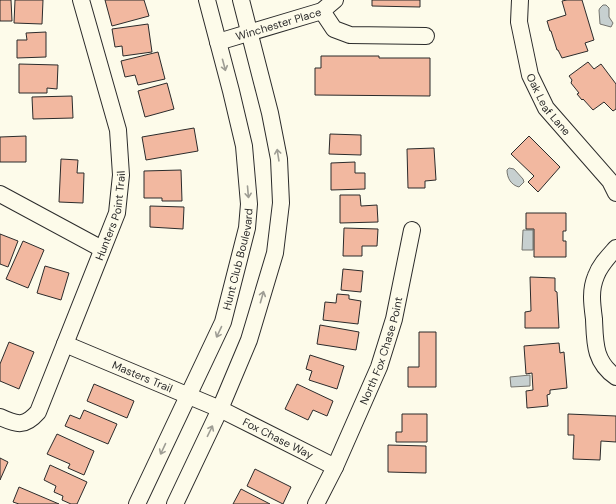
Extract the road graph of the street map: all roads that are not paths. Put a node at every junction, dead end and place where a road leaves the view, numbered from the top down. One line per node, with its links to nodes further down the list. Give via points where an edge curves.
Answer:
1 (81, 0): 14 (street, Hunters Point Trail, via 118,130 121,174 118,213)
2 (207, 0): 9 (street, Hunt Club Boulevard)
3 (241, 0): 7 (street)
4 (335, 0): 6 (street, Winchester Place)
5 (520, 0): 10 (street, Oak Leaf Lane, via 518,22 530,75 546,108 610,181)
6 (322, 11): 7 (street, Winchester Place); 8 (street, via 334,29 350,35)
7 (250, 32): 9 (street, Winchester Place); 18 (street, one-way to 7, via 249,340 275,253 281,203 279,159)
8 (426, 36)
9 (218, 42): 17 (street, Hunt Club Boulevard, one-way to 17, via 244,146 249,204 247,228 223,322)
10 (616, 193)
11 (0, 194): 14 (street)
12 (412, 230): 20 (street, North Fox Chase Point, via 394,319 379,367)
13 (616, 248): 16 (street, via 598,272 593,287 592,304 597,350 601,361)
14 (102, 249): 15 (street, Hunters Point Trail)
15 (66, 344): 17 (street, Masters Trail); 19 (street, Hunters Point Trail, via 38,412 30,421 14,424)
16 (616, 377)
17 (188, 396): 18 (street, Masters Trail); 21 (street, Hunt Club Boulevard, one-way to 21)
18 (220, 409): 20 (street, Fox Chase Way); 22 (street, one-way to 18)
19 (0, 417)
20 (335, 467): 23 (street, North Fox Chase Point)
21 (137, 504)
22 (175, 504)
23 (316, 504)

